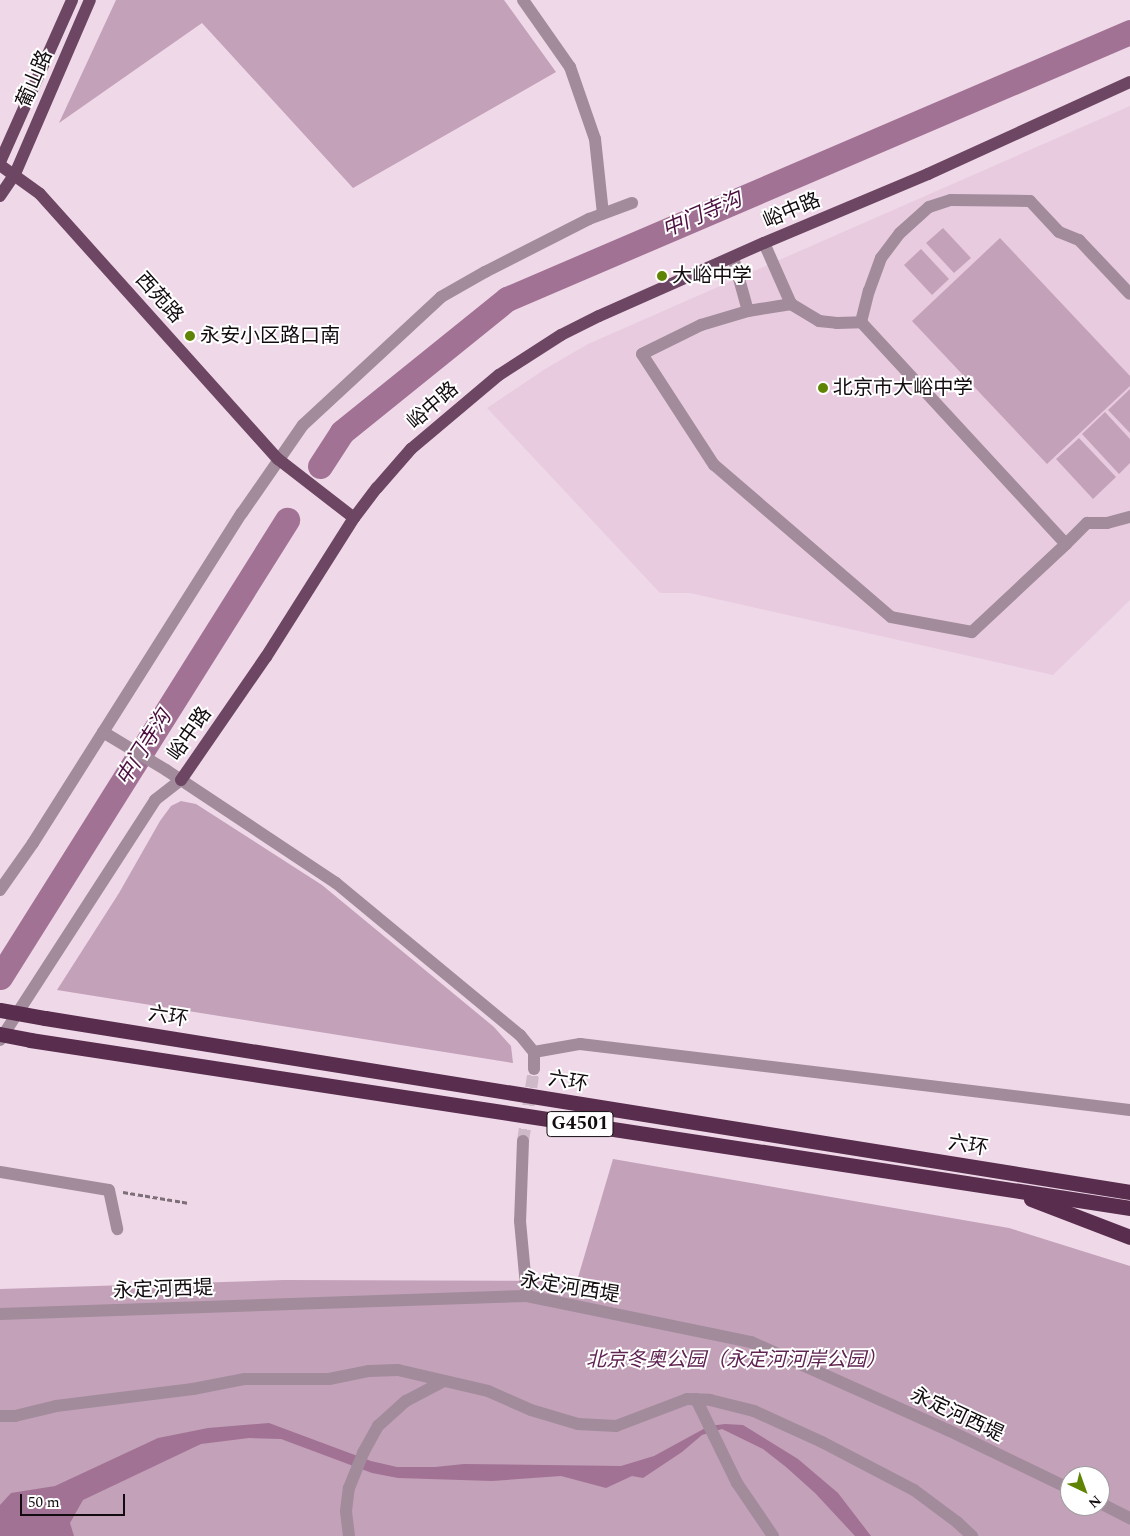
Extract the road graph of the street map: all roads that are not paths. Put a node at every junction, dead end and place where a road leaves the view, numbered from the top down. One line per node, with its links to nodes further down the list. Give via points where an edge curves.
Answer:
1 (72, 0): 5 (main road, 葡山路)
2 (90, 0): 6 (main road, 葡山路)
3 (523, 0): 9 (street, via 570,68 595,139)
4 (1130, 82): 10 (main road, 峪中路, via 928,174)
5 (0, 164): 6 (main road, 西苑路)
6 (15, 174): 7 (main road, 葡山路); 16 (main road, 西苑路, via 40,194)
7 (0, 196)
8 (632, 202): 9 (street)
9 (603, 214): 16 (street, via 441,297 303,425)
10 (764, 243): 11 (main road, 峪中路); 13 (street)
11 (733, 257): 14 (street); 18 (main road, 峪中路, via 561,335 499,375 411,449)
12 (1130, 294): 15 (street, via 1079,240 1059,232 1030,201 951,200 929,207 900,233 881,258)
13 (791, 304): 14 (street); 15 (street, via 820,321)
14 (748, 311): 19 (street, via 702,325 642,354 714,465 891,617 972,632)
15 (861, 322): 19 (street)
16 (278, 459): 18 (main road, 西苑路); 20 (street)
17 (1130, 517): 19 (street, via 1107,523 1087,523)
18 (354, 518): 21 (main road, 峪中路, via 266,657)
19 (1066, 544)
20 (104, 732): 21 (street); 22 (street)
21 (181, 780): 25 (street, 峪中路, via 155,800); 26 (street, via 336,883 520,1035)
22 (0, 890)
23 (0, 1010): 32 (highway, 六环 / G4501, bridge)
24 (0, 1034): 31 (highway, 六环 / G4501, bridge)
25 (0, 1040)
26 (534, 1052): 27 (street); 28 (street, via 580,1044)
27 (534, 1069)
28 (1130, 1110)
29 (523, 1141): 36 (street, via 520,1221)
30 (0, 1172): 34 (street, via 109,1190)
31 (1002, 1187): 33 (highway, 六环 / G4501); 35 (highway)
32 (1130, 1192)
33 (1130, 1208)
34 (117, 1228)
35 (1130, 1237)
36 (527, 1296): 37 (street, 永定河西堤); 41 (street, 永定河西堤, via 751,1342)
37 (0, 1314)
38 (444, 1381): 39 (street, via 488,1391 531,1410 578,1424 616,1426 687,1399); 40 (street, via 398,1370 369,1371 329,1379 245,1379); 44 (street, via 406,1400 378,1426 349,1488 346,1511)
39 (696, 1399): 45 (street, via 737,1483); 46 (street, via 754,1410 822,1442 914,1490)
40 (0, 1416)
41 (1060, 1484)
42 (1110, 1509): 43 (street)
43 (1130, 1518)
44 (349, 1536)
45 (773, 1536)
46 (972, 1536)

